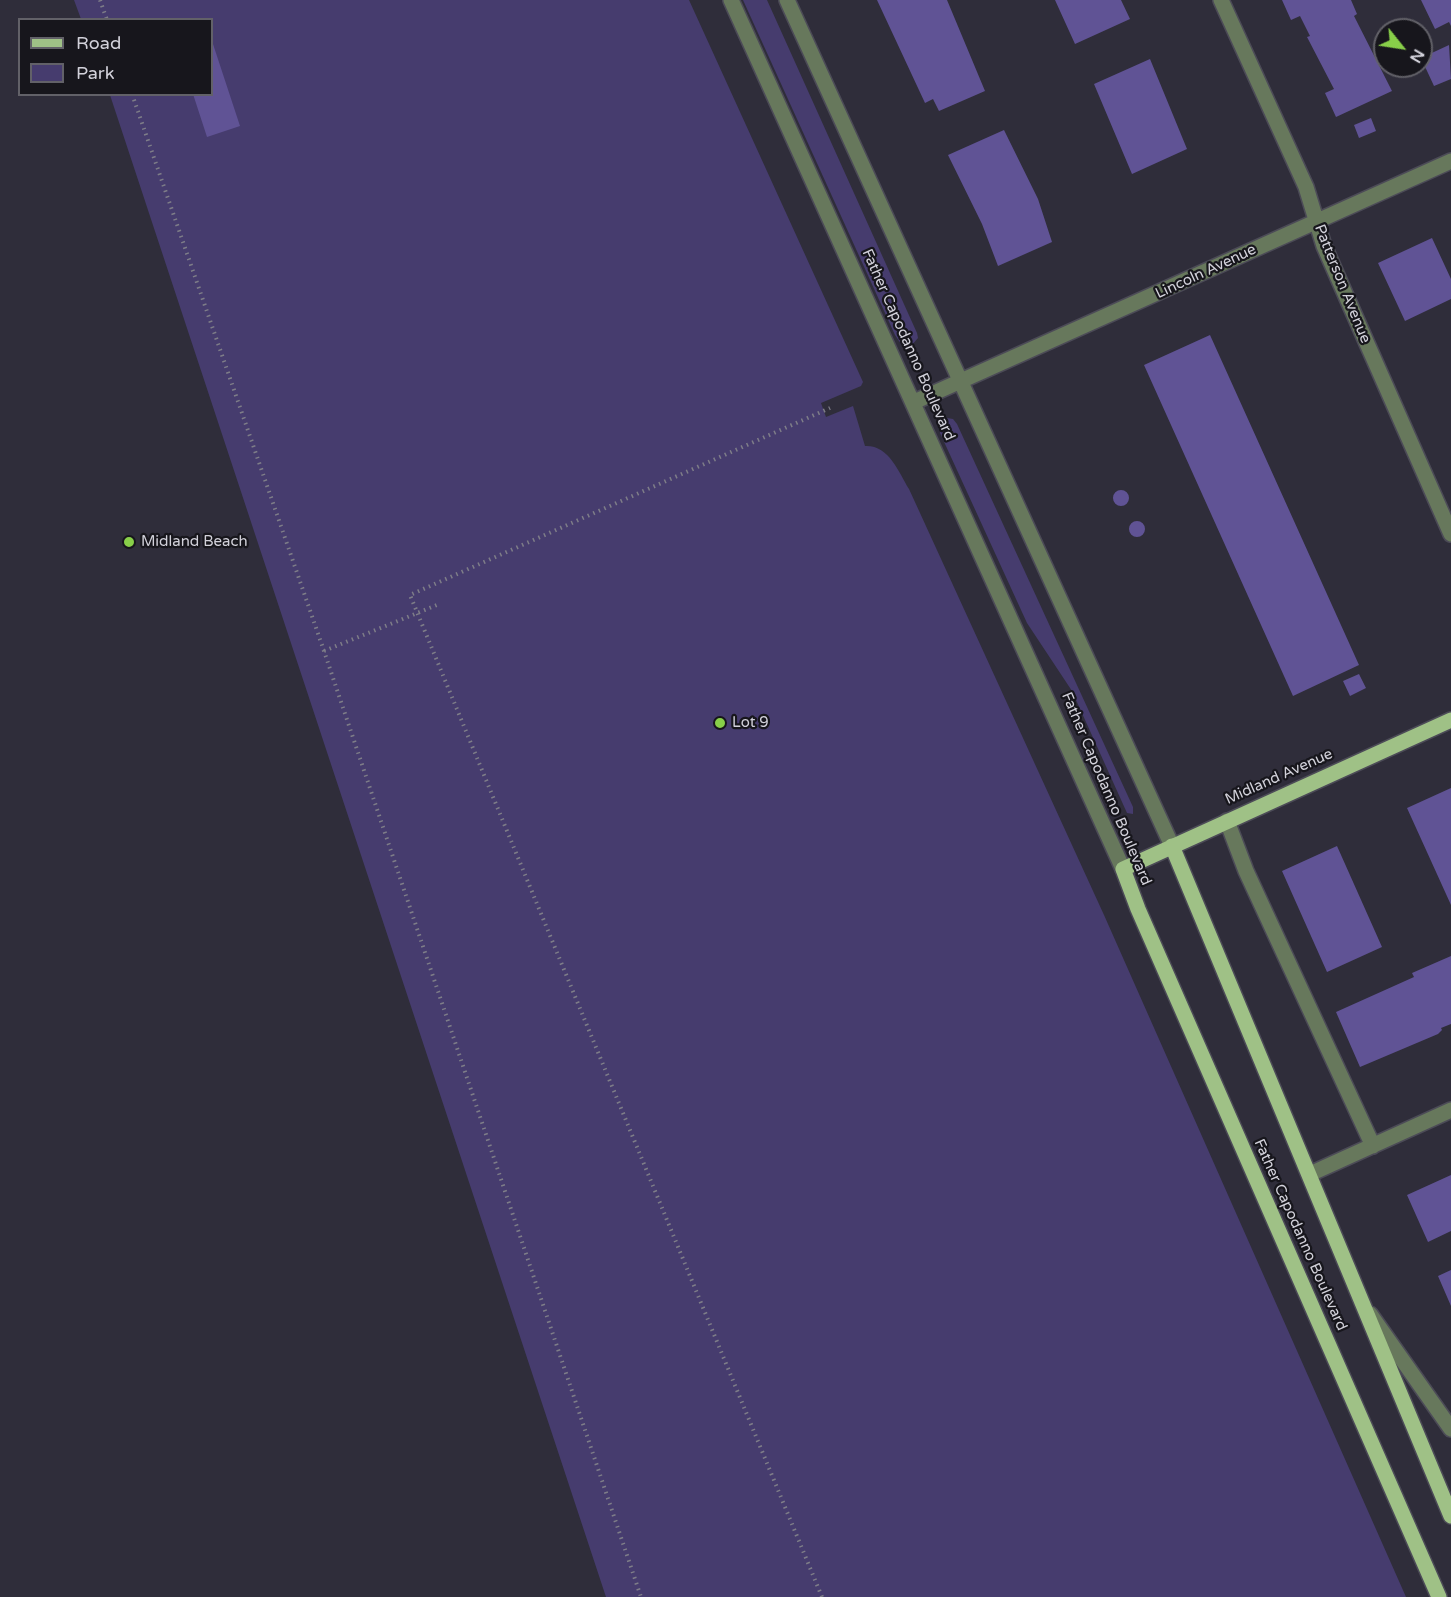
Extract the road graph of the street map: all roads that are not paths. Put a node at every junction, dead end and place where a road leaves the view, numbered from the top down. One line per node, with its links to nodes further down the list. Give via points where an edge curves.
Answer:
1 (731, 0): 7 (street, Father Capodanno Boulevard)
2 (787, 0): 6 (street, Father Capodanno Boulevard)
3 (1221, 0): 5 (street, Patterson Avenue, via 1306,187)
4 (1451, 161): 5 (street, Lincoln Avenue)
5 (1316, 221): 6 (street, Lincoln Avenue); 8 (street, Patterson Avenue)
6 (962, 383): 7 (street, Lincoln Avenue); 11 (street, Father Capodanno Boulevard)
7 (915, 402): 12 (street, Father Capodanno Boulevard)
8 (1451, 534)
9 (1451, 720): 10 (main road, Midland Avenue)
10 (1227, 821): 11 (main road, Midland Avenue); 14 (street, via 1246,871)
11 (1172, 846): 12 (main road, Midland Avenue); 15 (main road, Father Capodanno Boulevard)
12 (1123, 869): 19 (main road, Father Capodanno Boulevard)
13 (1451, 1110): 14 (street)
14 (1373, 1146): 15 (street)
15 (1310, 1174): 16 (main road, Father Capodanno Boulevard)
16 (1360, 1299): 17 (street, Father Capodanno Boulevard); 18 (main road, Father Capodanno Boulevard)
17 (1451, 1429)
18 (1451, 1516)
19 (1439, 1597)

